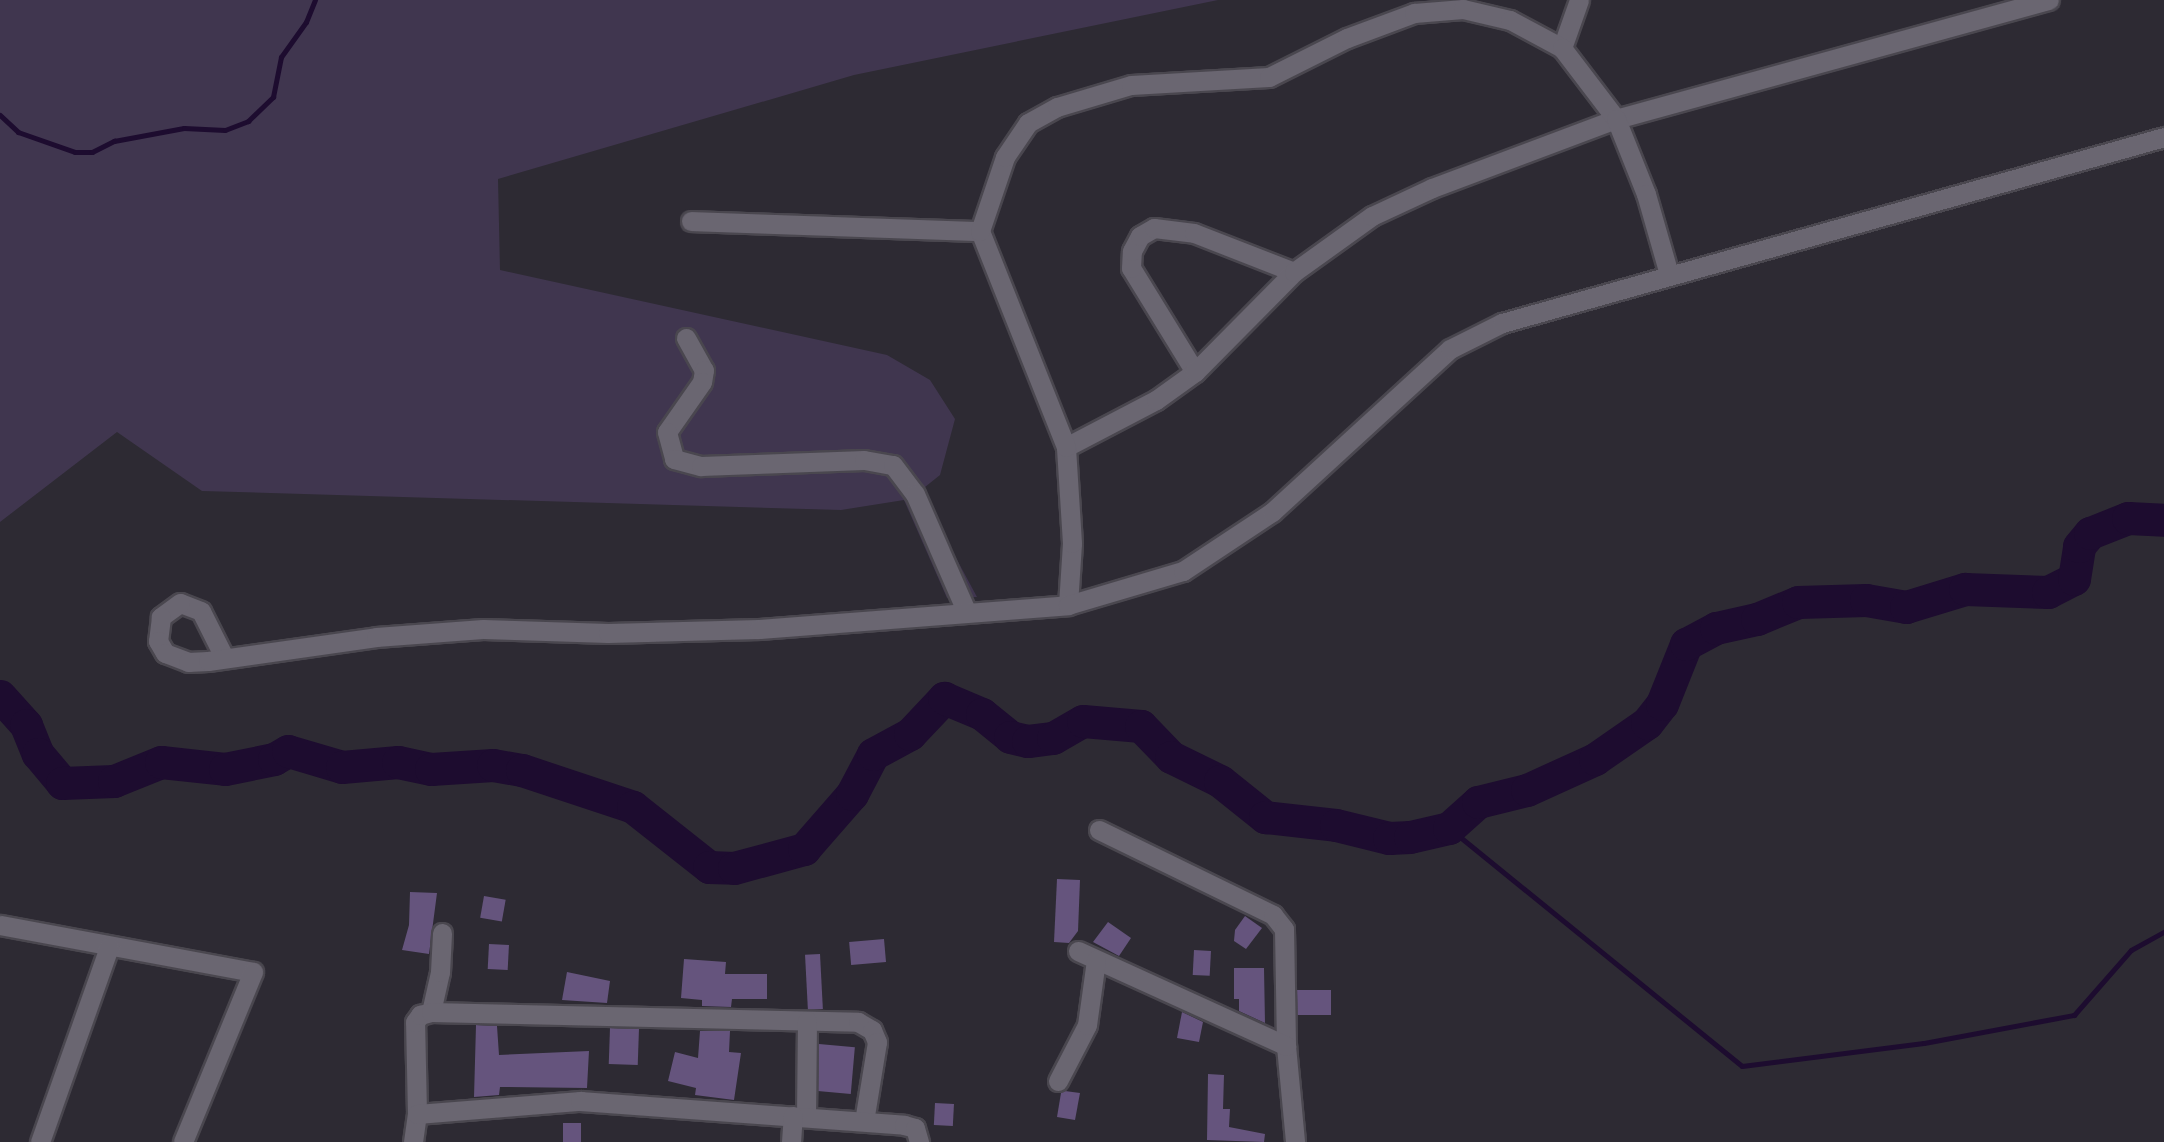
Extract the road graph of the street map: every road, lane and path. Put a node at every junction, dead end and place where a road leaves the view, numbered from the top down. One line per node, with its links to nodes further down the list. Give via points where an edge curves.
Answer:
1 (1579, 0): 3 (street)
2 (2049, 0): 4 (street)
3 (1562, 48): 4 (street); 7 (street, via 1510,20 1463,9 1414,13 1360,32 1269,77 1131,85 1084,97 1028,123 1005,157)
4 (1616, 119): 8 (street, via 1532,148 1371,216); 9 (street, via 1646,194)
5 (2164, 137): 9 (street)
6 (691, 221): 7 (street)
7 (980, 231): 12 (street)
8 (1294, 272): 11 (street); 11 (street, via 1194,233 1154,228 1140,236 1132,251 1131,268)
9 (1669, 274): 13 (street, via 1502,323 1450,349 1261,519 1183,571)
10 (687, 338): 14 (street, via 704,370 702,382 667,432 674,459 701,466 864,460 893,465 915,494)
11 (1195, 372): 12 (street, via 1156,400)
12 (1066, 447): 13 (street, via 1072,542)
13 (1068, 605): 14 (street)
14 (966, 611): 15 (street, via 759,629 608,633 484,629 376,636)
15 (224, 657)
16 (1099, 830): 22 (street, via 1273,915 1284,929)
17 (0, 925): 19 (street)
18 (442, 933): 20 (street)
19 (109, 947): 27 (street); 28 (street, via 253,972)
20 (431, 1012): 21 (street); 24 (street, via 415,1022)
21 (807, 1021): 25 (street); 26 (street, via 858,1022 876,1035)
22 (1286, 1046): 23 (street, via 1087,955 1087,1025); 32 (street)
23 (1058, 1081)
24 (416, 1114): 25 (street, via 580,1101); 29 (street)
25 (799, 1117): 26 (street); 30 (street)
26 (864, 1121): 31 (street, via 910,1126 918,1132)
27 (40, 1142)
28 (183, 1142)
29 (413, 1142)
30 (791, 1142)
31 (919, 1142)
32 (1295, 1142)

